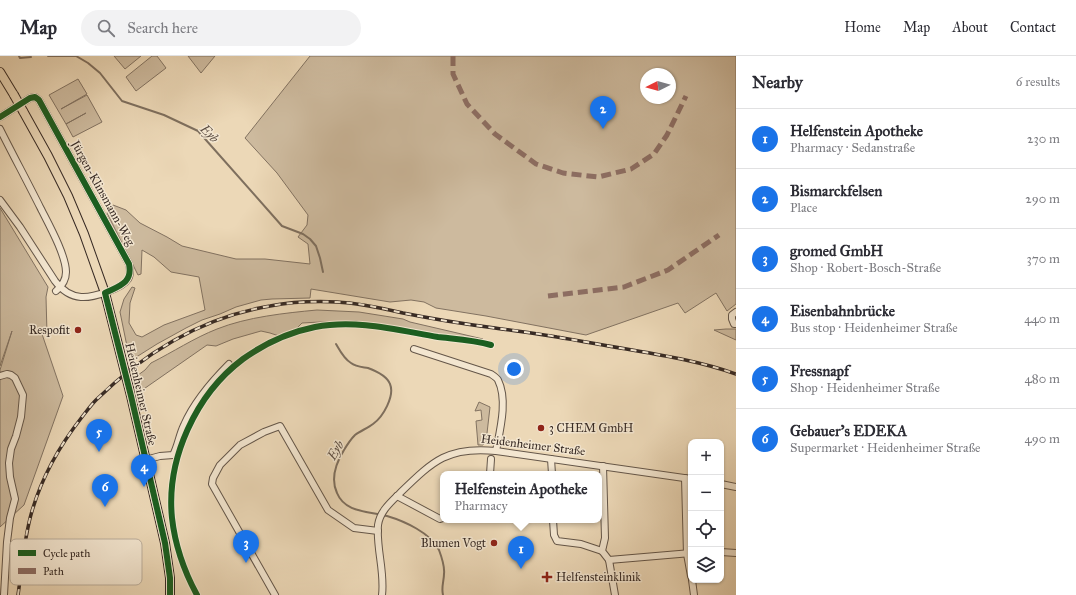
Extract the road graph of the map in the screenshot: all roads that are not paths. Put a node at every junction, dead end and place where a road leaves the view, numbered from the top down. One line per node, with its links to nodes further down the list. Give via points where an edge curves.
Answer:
1 (0, 72): 6 (main road, Heidenheimer Straße, bridge, via 68,196)
2 (0, 117): 6 (street, Jürgen-Klinsmann-Weg, via 30,98 35,97 39,100 129,264 131,272 128,280)
3 (0, 128): 5 (street, via 64,260 65,280)
4 (0, 200): 5 (street, via 20,227)
5 (58, 289): 6 (street, via 81,297)
6 (105, 292): 15 (main road, Heidenheimer Straße)
7 (736, 312): 8 (street, via 732,315)
8 (736, 324)
9 (414, 349): 12 (street, via 491,374 498,379 503,410)
10 (229, 364): 15 (street, Heidenheimer Straße, via 206,389 188,415 173,455)
11 (0, 376): 34 (street, via 7,374 15,378 23,395 21,417 9,463 15,499 7,542)
12 (496, 451): 14 (street, Heidenheimer Straße); 22 (street, Heidenheimer Straße, via 472,450 443,457 421,473)
13 (491, 459): 17 (street)
14 (551, 459): 16 (street, Heidenheimer Straße); 18 (street)
15 (145, 460): 35 (main road, Heidenheimer Straße, via 165,543)
16 (603, 466): 19 (street, Heidenheimer Straße); 28 (street, via 605,538)
17 (490, 471)
18 (552, 471)
19 (688, 479)
20 (724, 485): 21 (street)
21 (736, 487)
22 (397, 496): 24 (street); 26 (street, Heidenheimer Straße, via 385,508 378,523)
23 (688, 511): 27 (street)
24 (440, 518)
25 (553, 523): 28 (street, via 556,541 581,544)
26 (378, 531): 36 (street, via 354,528 328,510 280,426 240,445 220,465 212,484); 37 (street, Heidenheimer Straße, via 384,585)
27 (689, 547)
28 (602, 551): 32 (street)
29 (724, 552): 30 (street)
30 (736, 553)
31 (688, 554): 32 (street)
32 (609, 560): 38 (street)
33 (692, 583): 39 (street)
34 (4, 595)
35 (170, 595)
36 (275, 595)
37 (382, 595)
38 (615, 595)
39 (694, 595)

